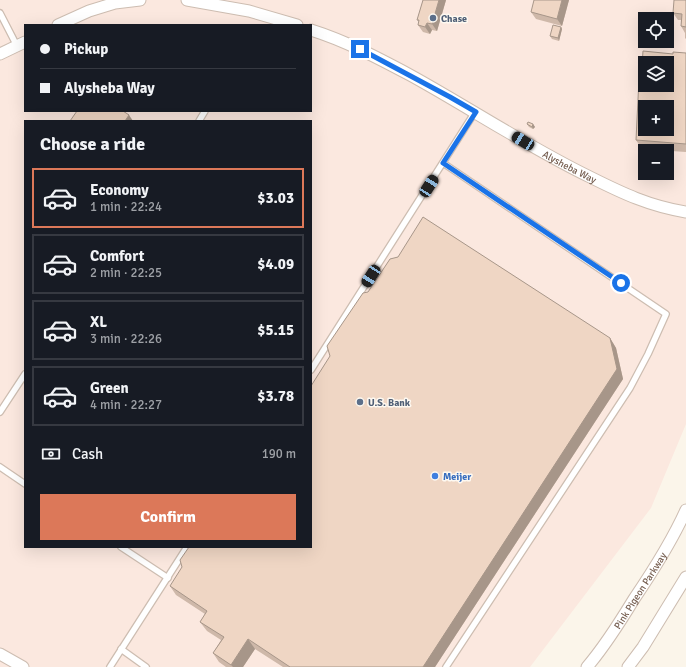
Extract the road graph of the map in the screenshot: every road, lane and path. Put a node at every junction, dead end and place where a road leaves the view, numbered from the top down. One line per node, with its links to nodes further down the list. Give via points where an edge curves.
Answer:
1 (140, 0): 4 (street, via 115,3)
2 (187, 0): 5 (street, via 248,11)
3 (0, 13): 7 (lane)
4 (60, 24)
5 (294, 24)
6 (312, 30): 9 (street, Alysheba Way, via 354,46)
7 (21, 44): 8 (street)
8 (0, 54)
9 (476, 112): 10 (lane); 11 (street, Alysheba Way, via 558,162 628,196 649,204)
10 (443, 163): 12 (lane); 27 (lane, via 666,314 630,388)
11 (686, 212)
12 (312, 368)
13 (24, 376): 14 (lane)
14 (0, 412)
15 (0, 467): 16 (lane)
16 (24, 483)
17 (686, 510): 28 (street, Pink Pigeon Parkway, via 645,583)
18 (123, 548): 21 (lane)
19 (186, 548): 21 (lane)
20 (686, 576): 29 (street)
21 (168, 578): 22 (lane)
22 (121, 649): 25 (lane); 26 (lane)
23 (0, 654): 24 (street)
24 (23, 667)
25 (110, 667)
26 (146, 667)
27 (446, 667)
28 (587, 667)
29 (628, 667)

